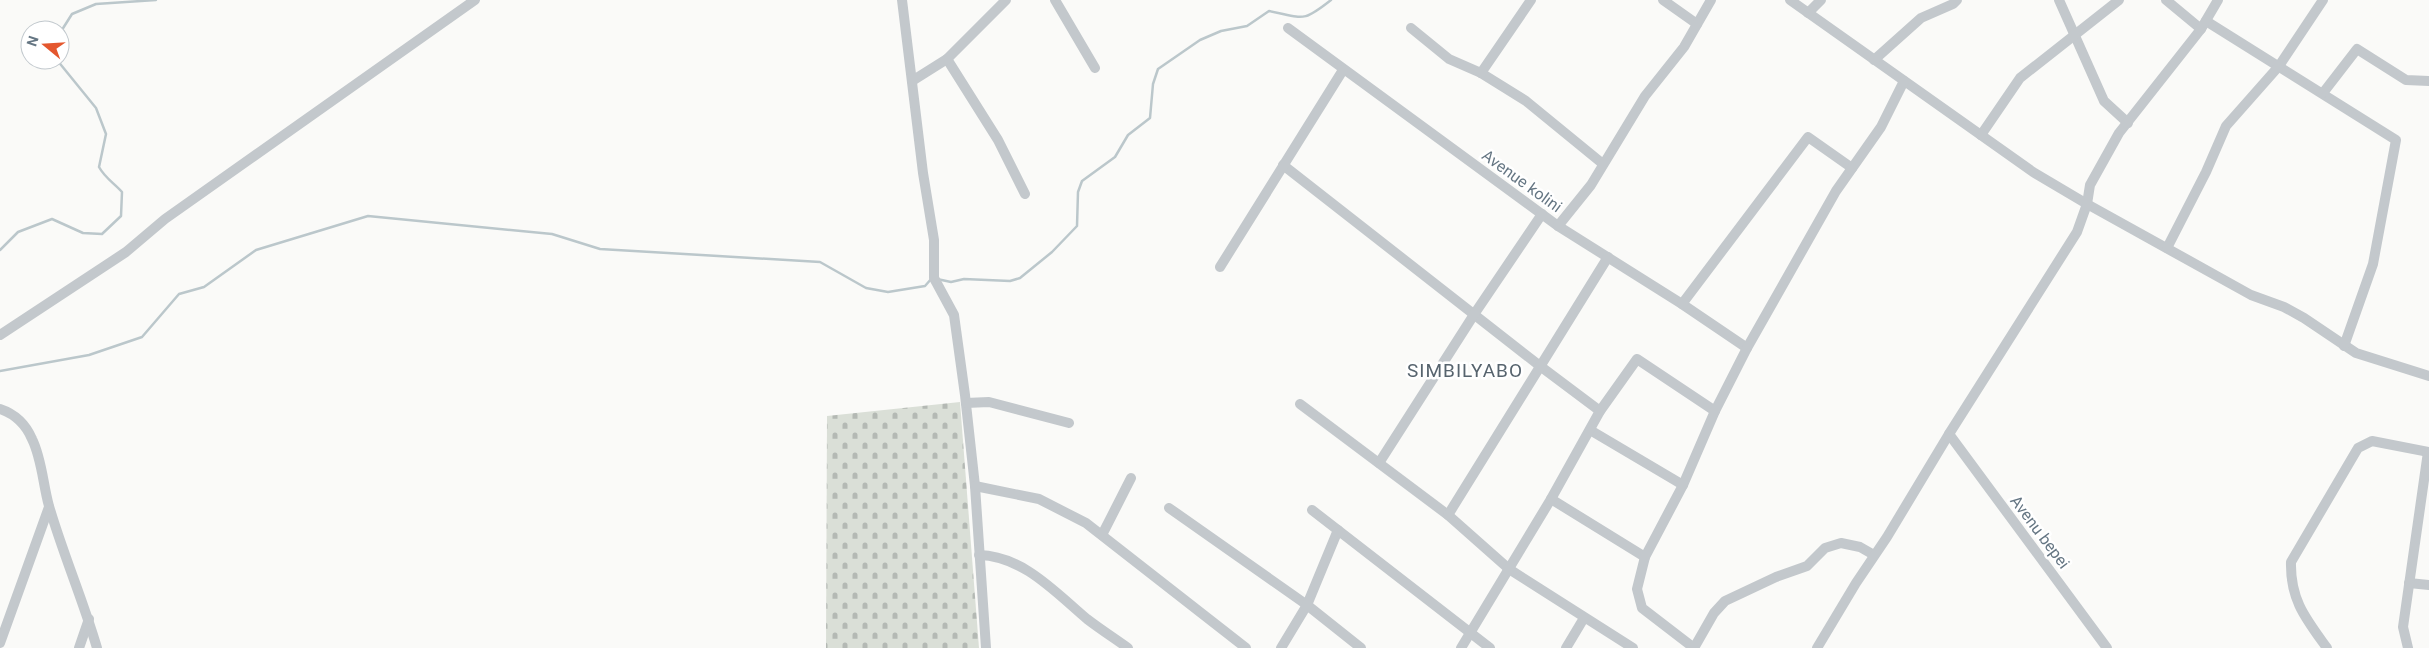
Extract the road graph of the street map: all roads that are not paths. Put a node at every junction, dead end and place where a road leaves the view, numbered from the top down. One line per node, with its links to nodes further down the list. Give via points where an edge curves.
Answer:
1 (475, 0): 46 (street, via 165,219 126,252)
2 (902, 0): 28 (street)
3 (1006, 0): 22 (street)
4 (1054, 0): 25 (street)
5 (1531, 0): 27 (street)
6 (1663, 0): 17 (street)
7 (1711, 0): 17 (street)
8 (1790, 0): 16 (street)
9 (1822, 0): 16 (street)
10 (1957, 0): 23 (street, via 1921,18)
11 (2059, 0): 21 (street)
12 (2119, 0): 21 (street)
13 (2166, 0): 18 (street)
14 (2218, 0): 18 (street)
15 (2323, 0): 24 (street)
16 (1808, 13): 23 (street)
17 (1697, 24): 34 (street, via 1684,47 1645,96)
18 (2203, 25): 24 (street); 32 (street)
19 (1288, 28): 26 (street, Avenue kolini)
20 (1411, 28): 27 (street, via 1449,59)
21 (2074, 35): 32 (street, via 2104,100); 33 (street, via 2020,78)
22 (947, 58): 28 (street); 37 (street, via 998,140)
23 (1874, 60): 29 (street)
24 (2279, 66): 31 (street); 41 (street, via 2226,126)
25 (1095, 68)
26 (1343, 70): 35 (street); 39 (street, Avenue kolini)
27 (1481, 73): 34 (street, via 1526,101)
28 (912, 81): 51 (street, via 934,240 934,278 954,315)
29 (1904, 81): 33 (street); 36 (street, via 1881,127)
30 (2429, 81): 31 (street, via 2406,80 2357,49)
31 (2323, 93): 47 (street, via 2396,140 2373,264)
32 (2128, 123): 38 (street, via 2090,184)
33 (1981, 135): 38 (street, via 2033,172)
34 (1603, 164): 40 (street, via 1591,185)
35 (1283, 165): 43 (street); 45 (street)
36 (1852, 168): 44 (street, via 1808,137); 48 (street, via 1831,199)
37 (1025, 194)
38 (2087, 204): 41 (street); 58 (street, via 2077,232)
39 (1542, 214): 40 (street, Avenue kolini); 45 (street)
40 (1558, 226): 42 (street, Avenue kolini)
41 (2166, 248): 47 (street, via 2252,295 2304,318)
42 (1608, 257): 44 (street, Avenue kolini); 49 (street)
43 (1220, 267)
44 (1682, 304): 48 (street, Avenue kolini)
45 (1474, 313): 49 (street); 60 (street)
46 (0, 335)
47 (2344, 346): 50 (street, via 2356,353)
48 (1747, 348): 55 (street)
49 (1540, 366): 54 (street); 68 (street)
50 (2429, 376)
51 (966, 403): 56 (street, via 989,402); 63 (street)
52 (1300, 404): 60 (street)
53 (0, 409): 65 (street, via 23,423 33,440)
54 (1600, 410): 55 (street, via 1637,359); 57 (street)
55 (1715, 411): 62 (street)
56 (1069, 423)
57 (1590, 430): 62 (street); 64 (street)
58 (1948, 434): 72 (street); 95 (street, Avenu bepei)
59 (2429, 452): 75 (street); 96 (street, via 2372,441 2358,448 2291,562 2290,580 2299,609)
60 (1380, 463): 68 (street)
61 (1131, 478): 70 (street)
62 (1683, 485): 73 (street)
63 (974, 486): 70 (street, via 1039,499); 71 (street)
64 (1551, 499): 73 (street); 74 (street)
65 (49, 507): 79 (street); 81 (street)
66 (1169, 508): 77 (street)
67 (1312, 510): 69 (street)
68 (1448, 515): 74 (street)
69 (1338, 530): 77 (street); 80 (street)
70 (1102, 535): 86 (street)
71 (979, 555): 82 (street); 85 (street, via 996,555 1033,573)
72 (1874, 555): 93 (street, via 1860,547 1841,543 1825,548 1807,566 1776,576 1725,601 1714,613); 94 (street)
73 (1645, 557): 93 (street, via 1637,589 1642,608)
74 (1509, 569): 78 (street); 80 (street)
75 (2409, 583): 76 (street); 97 (street, via 2403,627)
76 (2429, 585)
77 (1307, 605): 87 (street); 88 (street)
78 (1584, 618): 91 (street); 92 (street)
79 (89, 619): 83 (street); 84 (street)
80 (1468, 633): 89 (street); 90 (street)
81 (0, 643)
82 (987, 647)
83 (79, 648)
84 (97, 648)
85 (1128, 648)
86 (1246, 648)
87 (1281, 648)
88 (1361, 648)
89 (1461, 648)
90 (1490, 648)
91 (1566, 648)
92 (1633, 648)
93 (1694, 648)
94 (1817, 648)
95 (2107, 648)
96 (2327, 648)
97 (2408, 648)

